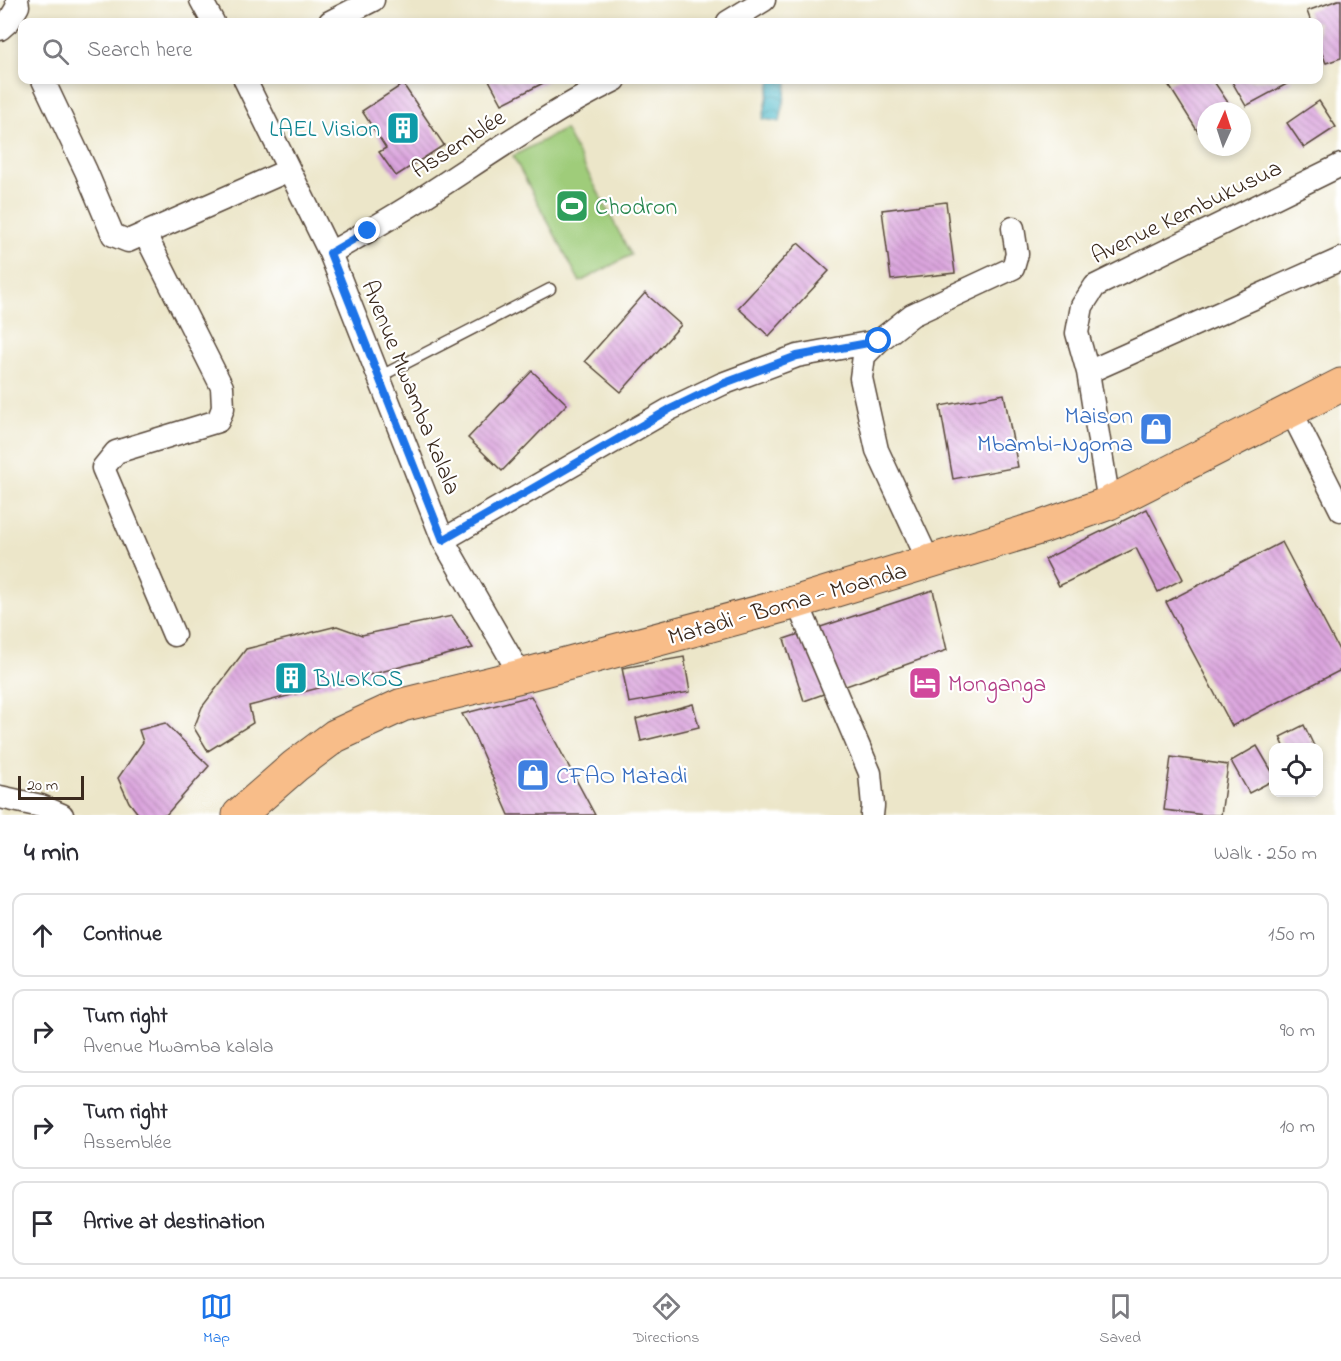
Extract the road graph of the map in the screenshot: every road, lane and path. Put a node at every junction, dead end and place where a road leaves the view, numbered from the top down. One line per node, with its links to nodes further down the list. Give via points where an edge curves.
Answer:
1 (17, 0): 8 (street, via 18,6)
2 (201, 0): 5 (street)
3 (373, 0): 6 (street)
4 (764, 0): 7 (street)
5 (211, 18)
6 (338, 18)
7 (735, 18)
8 (0, 29)
9 (45, 84): 15 (street, via 113,235 128,241)
10 (247, 84): 13 (street, Avenue Mwamba kalala)
11 (607, 84): 16 (street, Assemblée)
12 (1341, 165): 20 (street, Avenue Kembukusua, via 1095,286 1082,306 1077,333)
13 (289, 170): 15 (street); 16 (street, Avenue Mwamba kalala)
14 (1013, 228): 19 (street, via 1017,254 1012,268 912,315)
15 (145, 234): 29 (street, via 222,387 223,408 218,421 116,452 103,468)
16 (330, 253): 21 (street, Avenue Mwamba kalala)
17 (1341, 260): 20 (street)
18 (550, 289): 21 (lane)
19 (879, 341): 26 (street, via 797,356 722,384 670,409); 27 (street, via 864,356 861,378 867,411 877,450)
20 (1088, 372): 24 (street, Avenue Kembukusua)
21 (379, 377): 26 (street, Avenue Mwamba kalala)
22 (1341, 385): 23 (highway, Matadi - Boma - Moanda)
23 (1290, 411): 24 (highway, Matadi - Boma - Moanda); 25 (street)
24 (1109, 503): 27 (highway, Matadi - Boma - Moanda)
25 (1341, 510)
26 (443, 540): 30 (street, Avenue Mwamba kalala)
27 (929, 562): 28 (highway, Matadi - Boma - Moanda)
28 (797, 602): 30 (highway, Matadi - Boma - Moanda); 34 (street, via 870,773)
29 (174, 635)
30 (521, 676): 33 (highway, Matadi - Boma - Moanda, via 402,705 335,735)
31 (0, 797): 32 (street)
32 (62, 815)
33 (239, 815)
34 (872, 815)

